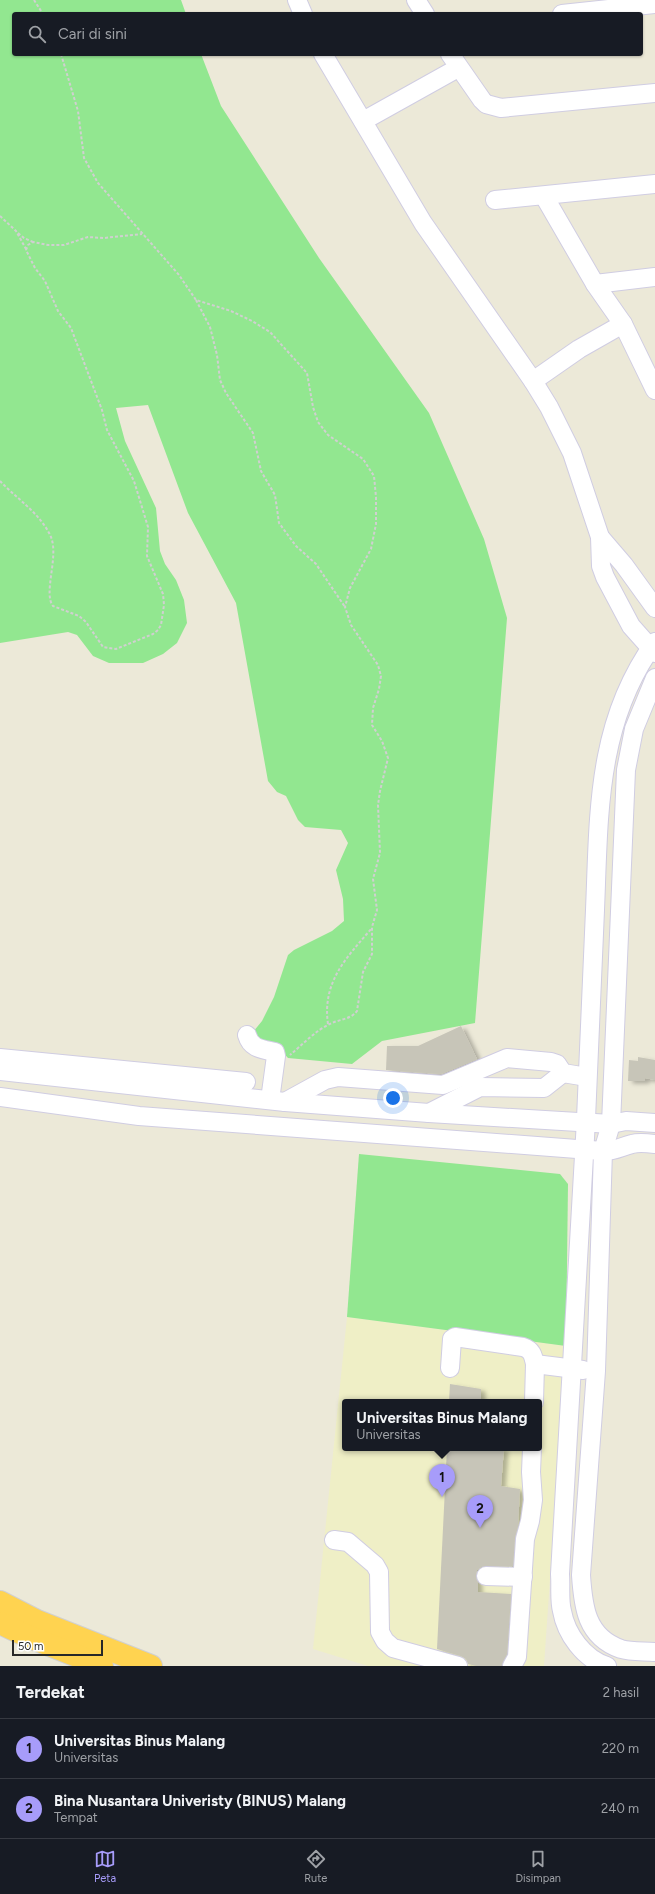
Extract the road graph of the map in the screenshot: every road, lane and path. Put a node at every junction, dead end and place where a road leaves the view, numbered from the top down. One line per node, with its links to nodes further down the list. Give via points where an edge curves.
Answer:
1 (34, 0): 5 (path)
2 (297, 0): 6 (street)
3 (416, 0): 7 (street)
4 (655, 4): 8 (street)
5 (42, 12)
6 (302, 12)
7 (424, 12)
8 (581, 12)
9 (62, 56): 19 (path, via 78,111 84,158 98,183)
10 (324, 56): 13 (street)
11 (454, 61): 12 (street, via 486,104 501,108); 13 (street)
12 (655, 93)
13 (363, 121): 27 (street, via 423,223)
14 (655, 184): 15 (street)
15 (544, 196): 16 (street); 23 (street)
16 (495, 200)
17 (0, 216): 18 (path)
18 (16, 231): 20 (path); 21 (path)
19 (143, 234): 20 (path, via 88,237 64,245); 24 (path, via 178,274)
20 (33, 242): 21 (path)
21 (26, 250): 29 (path, via 35,268 46,281 58,311 70,328 102,410 107,430 134,481 148,527 147,556 163,594 162,621 158,630 125,647 110,649 100,644 79,616 52,606 48,599 53,551 51,537 37,517)
22 (655, 277): 23 (street)
23 (595, 284): 25 (street)
24 (196, 300): 31 (path, via 210,327 220,380 253,433 261,471 275,496 279,523 296,546 316,564); 31 (path, via 231,311 270,332 307,373 318,422 328,435 363,459 374,476 376,524 371,550 350,588)
25 (623, 324): 26 (street); 27 (street, via 579,349)
26 (650, 368): 28 (street)
27 (533, 381): 30 (street, via 572,453)
28 (655, 390)
29 (0, 481)
30 (600, 536): 32 (street); 33 (street, via 601,566 605,577 631,626)
31 (345, 607): 37 (path, via 351,625 378,665 381,676 373,708 372,725 382,741 388,758 378,805 380,853 373,879 377,910)
32 (655, 608)
33 (654, 648): 35 (street, via 636,669 614,723 604,768)
34 (655, 678): 36 (street, via 634,729 626,770)
35 (598, 840): 36 (street); 44 (street)
36 (624, 841): 51 (street)
37 (372, 928): 38 (path, via 347,956 333,979 327,1000); 38 (path, via 372,954 364,972 357,1011 352,1017)
38 (328, 1024): 41 (path)
39 (247, 1035): 41 (street, via 249,1043 253,1046 275,1052)
40 (0, 1058): 45 (street)
41 (275, 1066): 47 (street)
42 (0, 1071): 47 (street)
43 (563, 1073): 44 (street); 47 (street, via 557,1064 551,1062 507,1058 443,1085 338,1077); 48 (street, via 544,1088 480,1087)
44 (587, 1078): 49 (street)
45 (246, 1082)
46 (0, 1097): 52 (street, via 139,1116)
47 (277, 1101): 48 (street)
48 (429, 1113): 49 (street); 52 (street)
49 (586, 1122): 51 (street); 54 (street)
50 (655, 1123): 51 (street, via 626,1121)
51 (611, 1124): 55 (street)
52 (424, 1138): 54 (street)
53 (655, 1144): 55 (street, via 631,1144 614,1152)
54 (584, 1149): 55 (street); 58 (street)
55 (603, 1151): 59 (street)
56 (535, 1364): 57 (street, via 529,1348 455,1337 452,1339); 58 (street); 60 (street)
57 (450, 1368)
58 (572, 1369): 59 (street); 63 (street)
59 (596, 1371): 64 (street)
60 (534, 1399)
61 (532, 1451): 66 (street, via 533,1500 525,1539)
62 (334, 1540): 72 (street, via 348,1542 375,1565 378,1572 380,1632 385,1641 392,1648)
63 (560, 1574): 64 (street); 74 (street, via 562,1611 569,1630 578,1646 589,1657)
64 (582, 1575): 69 (street, via 583,1605 588,1620 597,1633 620,1649)
65 (486, 1576): 66 (street)
66 (523, 1577): 73 (street, via 517,1657)
67 (0, 1602): 71 (highway, via 36,1620)
68 (0, 1623): 70 (highway)
69 (655, 1652)
70 (102, 1666)
71 (150, 1666)
72 (458, 1666)
73 (512, 1666)
74 (607, 1666)

